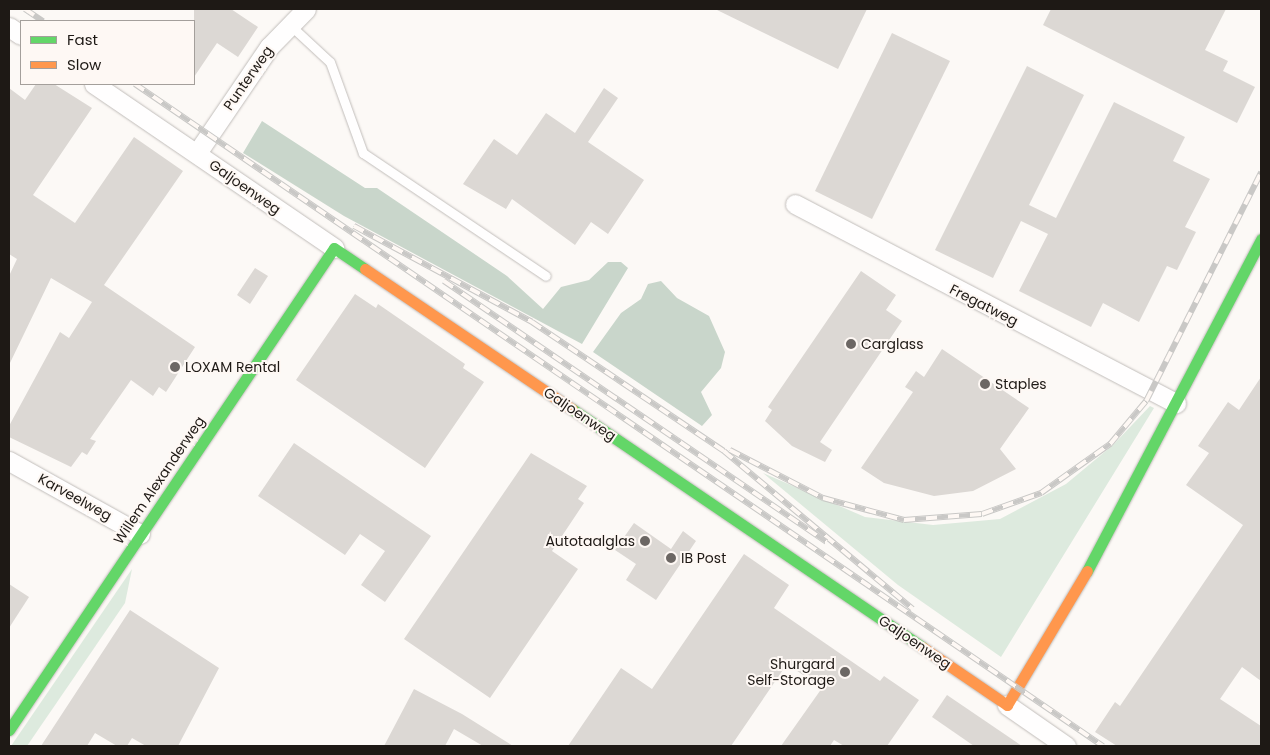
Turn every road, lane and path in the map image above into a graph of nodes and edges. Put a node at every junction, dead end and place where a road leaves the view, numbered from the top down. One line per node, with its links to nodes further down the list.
1 (306, 9): 2 (street, Punterweg)
2 (290, 25): 6 (street, Punterweg); 10 (lane)
3 (9, 27): 4 (street)
4 (20, 34)
5 (95, 85): 6 (street, Galjoenweg)
6 (197, 153): 9 (street, Galjoenweg)
7 (795, 204): 11 (street, Fregatweg)
8 (1261, 239): 11 (street)
9 (334, 248): 13 (street, Willem Alexanderweg); 14 (street, Galjoenweg)
10 (546, 276)
11 (1176, 402): 14 (street)
12 (9, 460): 13 (street, Karveelweg)
13 (140, 534): 15 (street, Willem Alexanderweg)
14 (1007, 705): 16 (street, Galjoenweg)
15 (9, 730)
16 (1066, 746)

